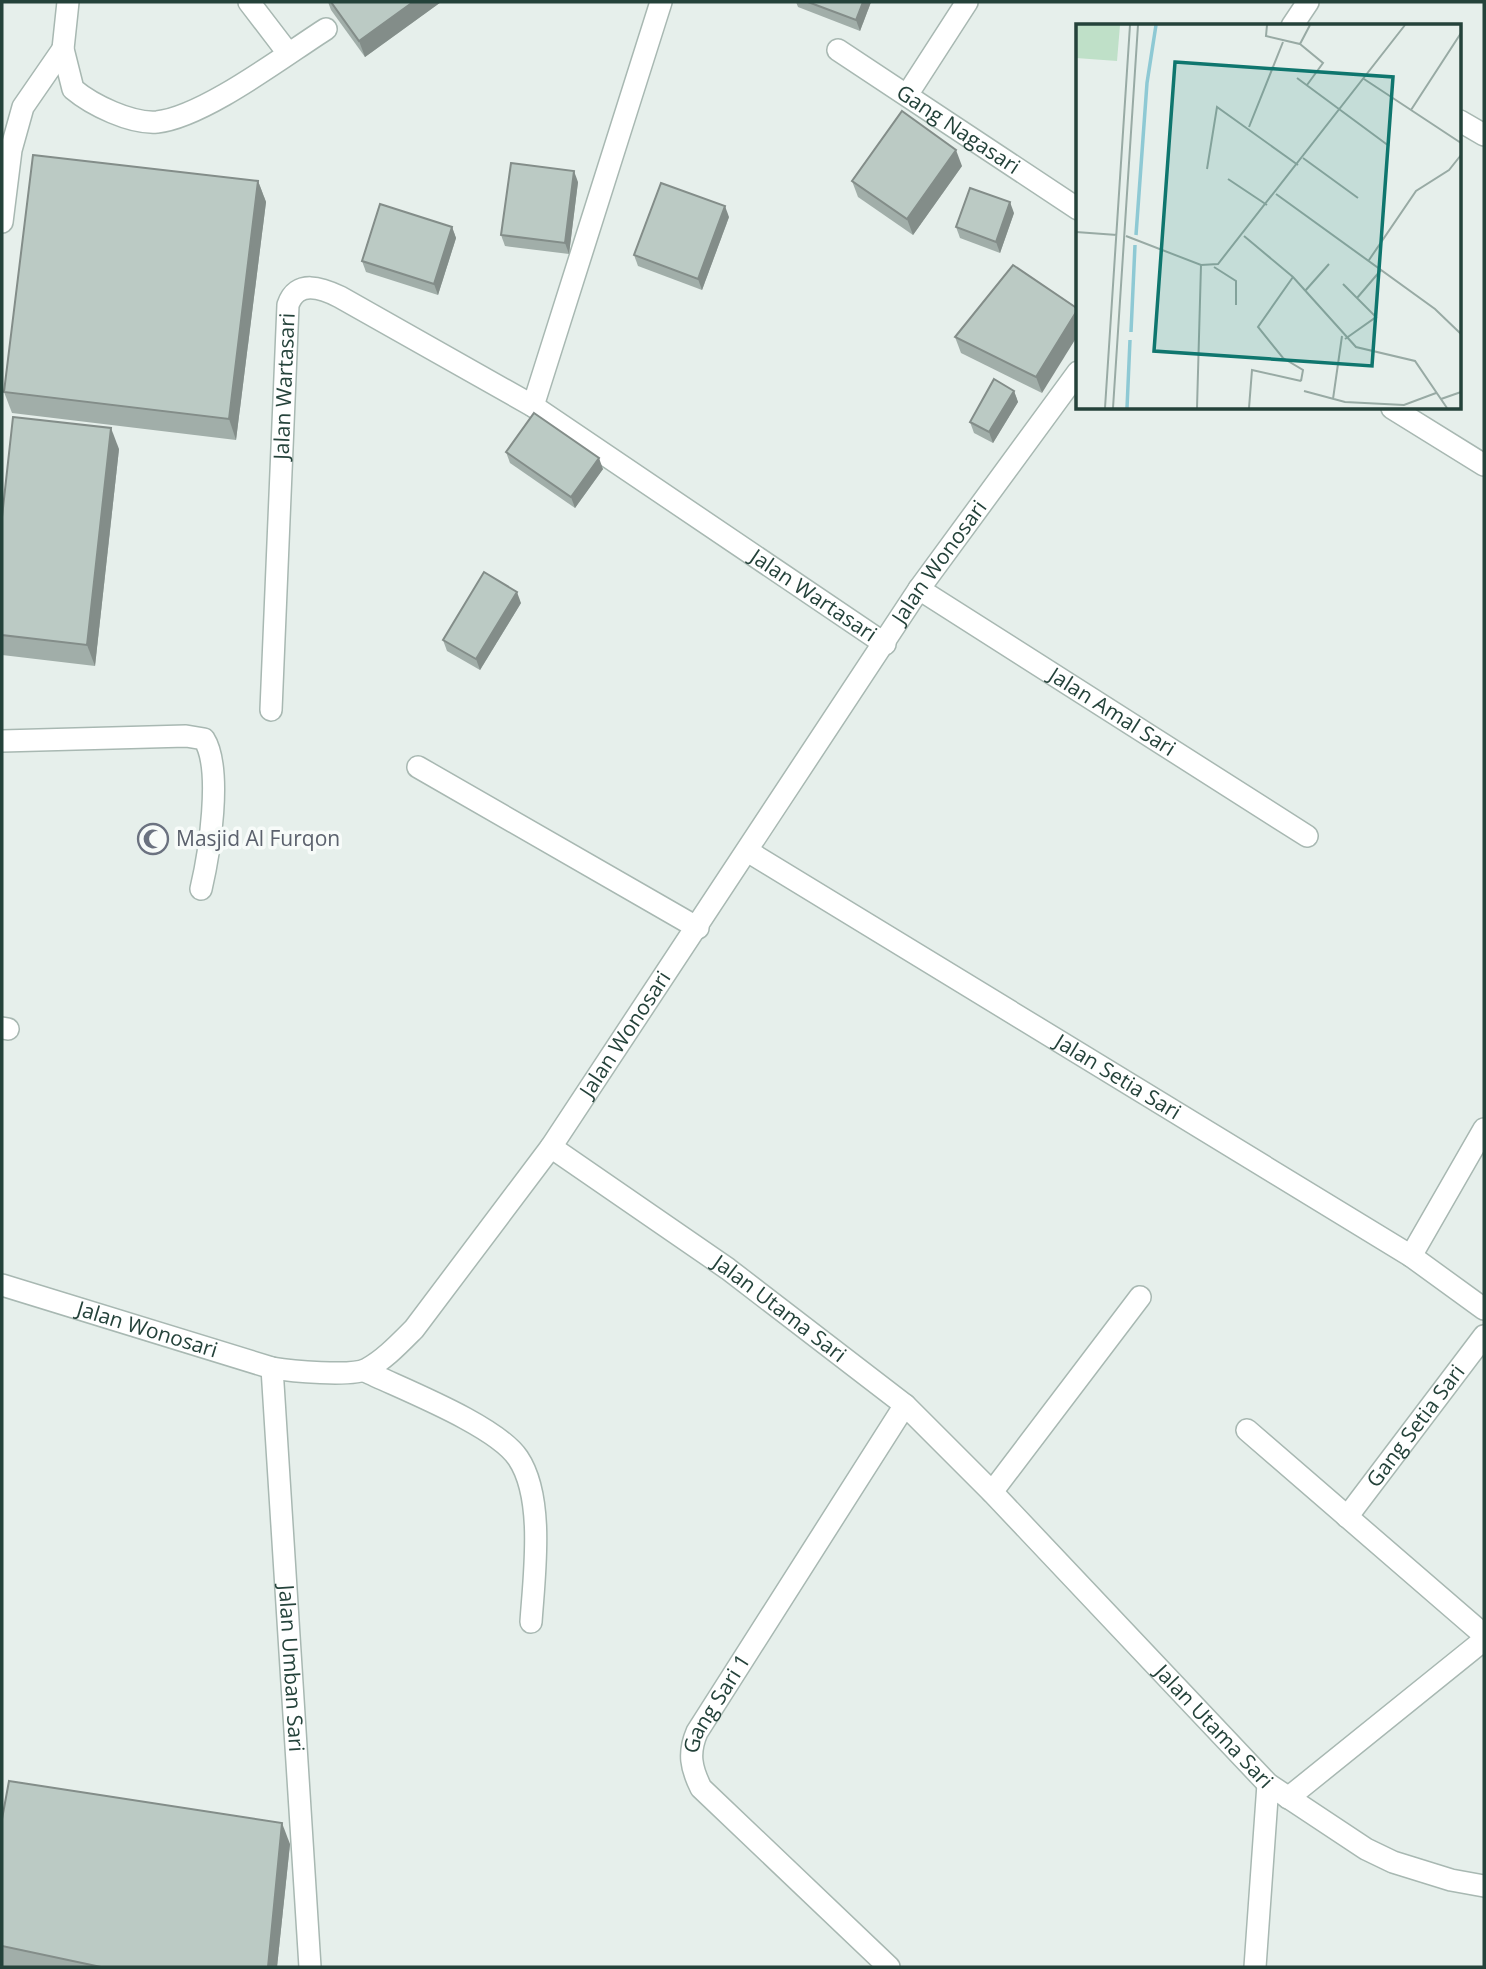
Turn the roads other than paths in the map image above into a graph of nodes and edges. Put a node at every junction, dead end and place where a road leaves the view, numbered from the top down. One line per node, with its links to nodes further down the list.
1 (68, 2): 8 (street)
2 (249, 2): 10 (street)
3 (661, 2): 17 (street)
4 (967, 2): 11 (street)
5 (1308, 2): 6 (street)
6 (1293, 24)
7 (326, 29): 10 (street)
8 (62, 49): 10 (street); 15 (street)
9 (838, 50): 11 (street, Gang Nagasari)
10 (288, 53)
11 (907, 95): 14 (street, Gang Nagasari)
12 (1462, 122): 13 (street)
13 (1484, 135)
14 (1076, 208)
15 (2, 222)
16 (1076, 375): 20 (street, Jalan Wonosari)
17 (533, 406): 21 (street, Jalan Wartasari); 22 (street, Jalan Wartasari)
18 (1395, 410): 19 (street)
19 (1484, 465)
20 (919, 589): 21 (street, Jalan Wonosari); 25 (street, Jalan Amal Sari)
21 (885, 644): 26 (street, Jalan Wonosari)
22 (271, 710)
23 (2, 741): 27 (street)
24 (418, 767): 28 (street)
25 (1307, 836)
26 (748, 852): 28 (street, Jalan Wonosari); 31 (street, Jalan Setia Sari)
27 (201, 889)
28 (698, 928): 30 (street, Jalan Wonosari)
29 (1484, 1129): 31 (street)
30 (551, 1147): 37 (street, Jalan Wonosari); 38 (street, Jalan Utama Sari)
31 (1411, 1256): 34 (street, Jalan Setia Sari)
32 (2, 1285): 36 (street, Jalan Wonosari)
33 (1140, 1297): 40 (street)
34 (1484, 1309)
35 (1484, 1336): 41 (street, Gang Setia Sari)
36 (272, 1368): 37 (street, Jalan Wonosari); 48 (street, Jalan Umban Sari)
37 (365, 1371): 42 (street)
38 (905, 1405): 40 (street, Jalan Utama Sari); 49 (street, Gang Sari 1)
39 (1247, 1430): 41 (street)
40 (992, 1492): 45 (street, Jalan Utama Sari)
41 (1347, 1517): 43 (street)
42 (531, 1622)
43 (1484, 1634)
44 (1484, 1640): 46 (street)
45 (1268, 1784): 46 (street, Jalan Utama Sari); 50 (street)
46 (1288, 1798): 47 (street, Jalan Utama Sari)
47 (1484, 1886)
48 (310, 1967)
49 (889, 1967)
50 (1255, 1967)

